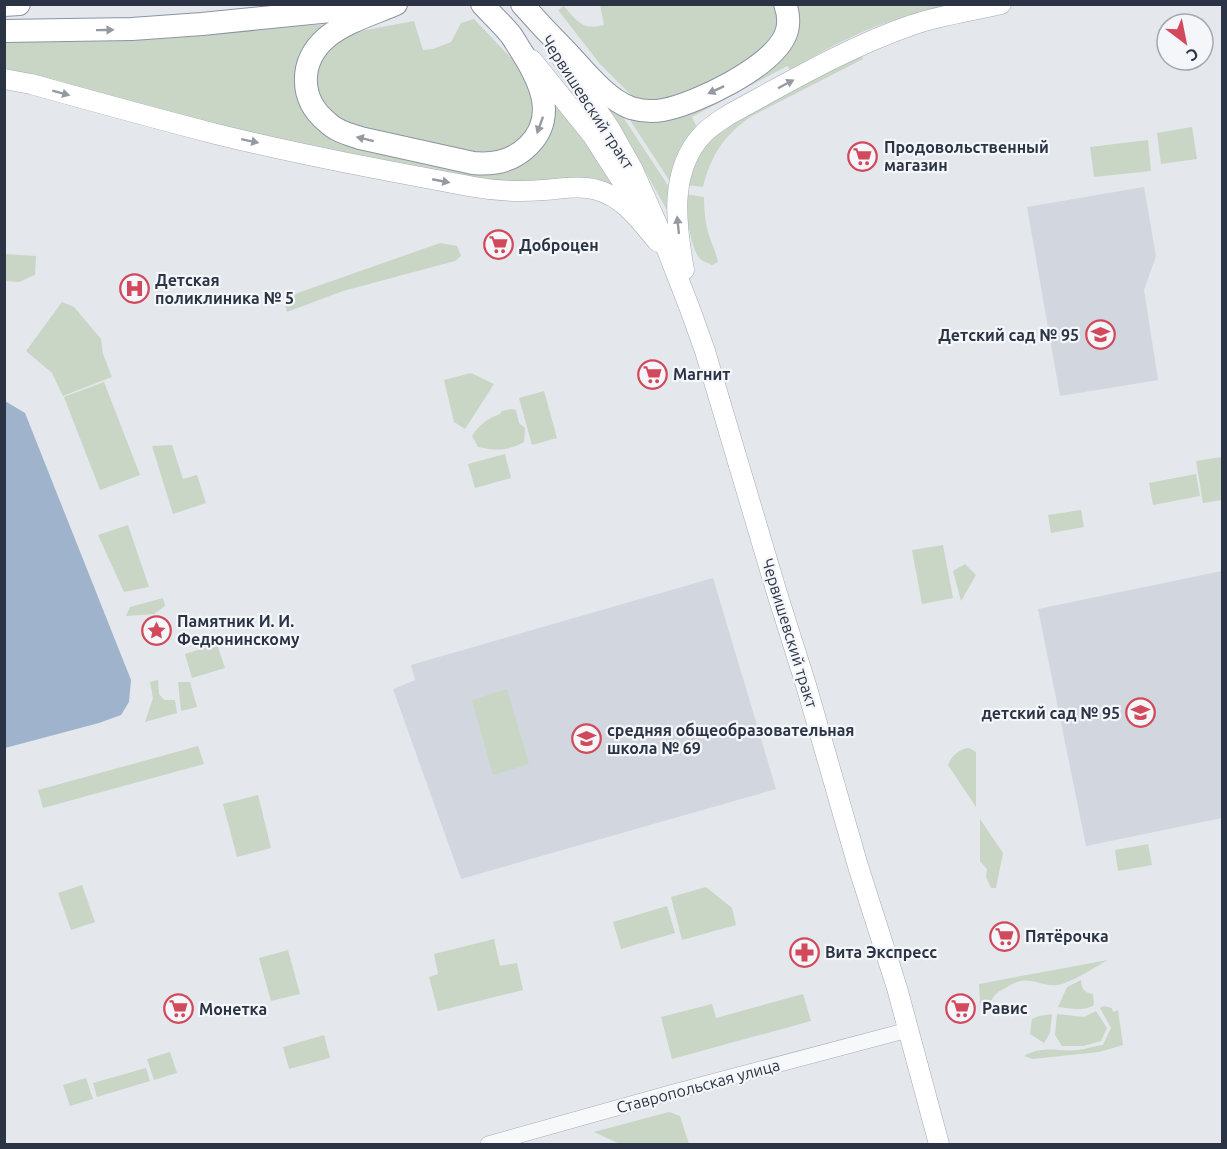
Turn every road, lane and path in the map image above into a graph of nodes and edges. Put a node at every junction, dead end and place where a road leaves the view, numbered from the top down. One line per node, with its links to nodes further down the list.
1 (19, 4): 6 (highway)
2 (395, 4): 8 (highway, one-way to 2); 9 (highway, one-way to 2)
3 (482, 4): 9 (highway)
4 (786, 4): 7 (highway, one-way to 7)
5 (1001, 4): 12 (main road, one-way to 5)
6 (4, 5)
7 (525, 8): 11 (main road, Червишевский тракт)
8 (4, 31)
9 (510, 34): 11 (main road, Червишевский тракт)
10 (4, 79): 11 (main road, one-way to 11)
11 (668, 255): 12 (main road, Червишевский тракт)
12 (690, 309): 13 (main road, Червишевский тракт)
13 (908, 1030): 14 (street, Ставропольская улица); 15 (main road, Червишевский тракт)
14 (488, 1144)
15 (939, 1144)

